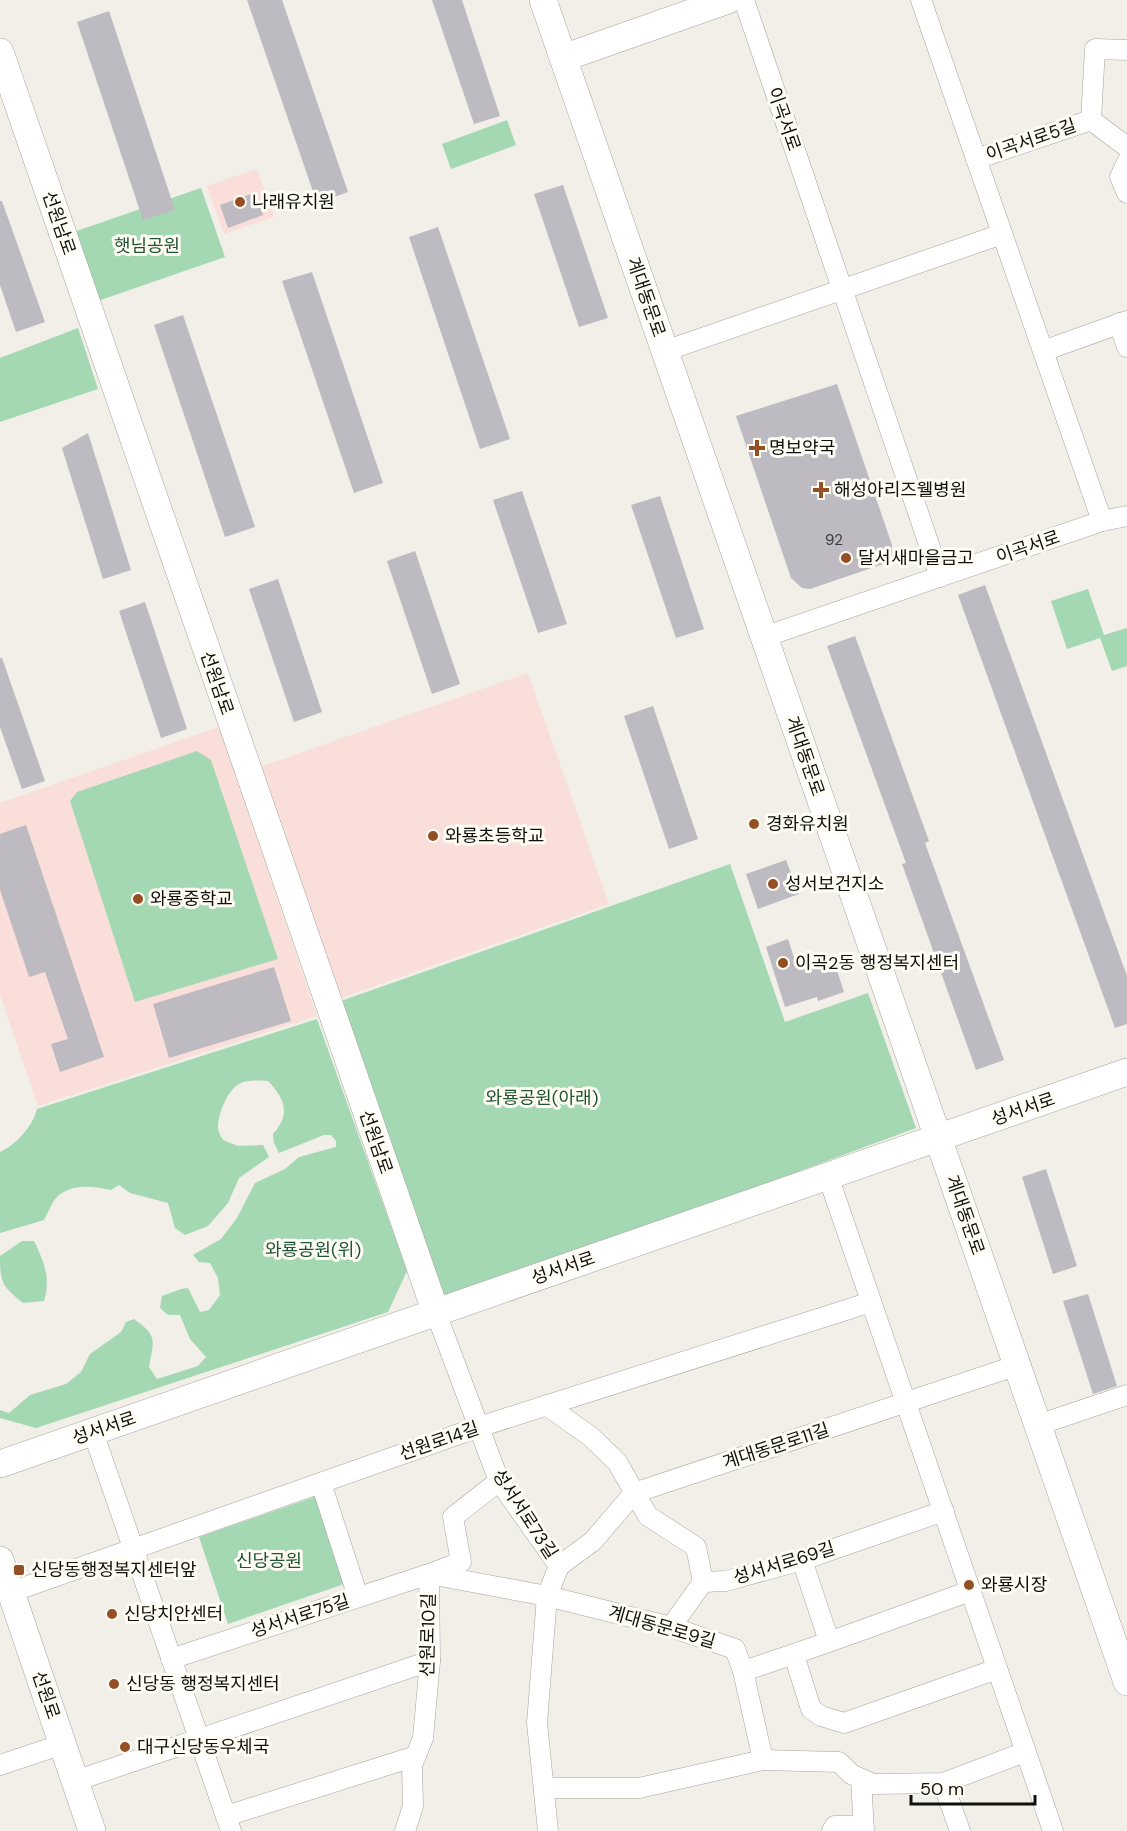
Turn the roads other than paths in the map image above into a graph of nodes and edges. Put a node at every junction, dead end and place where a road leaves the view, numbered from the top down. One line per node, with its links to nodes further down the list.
1 (543, 0): 7 (main road, 계대동문로)
2 (728, 0): 7 (main road)
3 (744, 0): 14 (street, 이곡서로)
4 (921, 0): 10 (street)
5 (1127, 50): 8 (street, 이곡서로5길)
6 (0, 52): 27 (main road, 선원남로)
7 (563, 58): 17 (main road, 계대동문로)
8 (1091, 120): 9 (street); 10 (street, 이곡서로5길)
9 (1127, 147)
10 (976, 159): 13 (street)
11 (1127, 162): 12 (street)
12 (1127, 193)
13 (1002, 234): 14 (street); 18 (street)
14 (842, 290): 17 (street); 21 (street, 이곡서로)
15 (1123, 322): 16 (street); 18 (street)
16 (1127, 347)
17 (665, 351): 22 (main road, 계대동문로)
18 (1043, 351): 20 (street)
19 (1126, 516): 20 (street, 이곡서로)
20 (1102, 521): 21 (street, 이곡서로)
21 (940, 577): 22 (street)
22 (764, 637): 24 (main road, 계대동문로)
23 (1127, 1072): 24 (main road, 성서서로)
24 (938, 1138): 25 (main road, 성서서로); 28 (main road, 계대동문로)
25 (828, 1176): 26 (street); 27 (main road, 성서서로)
26 (872, 1302): 30 (street); 31 (street, 선원로14길)
27 (436, 1313): 33 (street, 성서서로73길); 34 (main road, 성서서로)
28 (1018, 1365): 30 (street, 계대동문로11길); 32 (main road, 계대동문로)
29 (1127, 1395): 32 (street)
30 (906, 1402): 38 (street, 계대동문로11길); 39 (street)
31 (546, 1406): 33 (street, 선원로14길); 38 (street)
32 (1038, 1425): 57 (main road, 계대동문로)
33 (479, 1427): 36 (street, 성서서로73길); 37 (street, 선원로14길)
34 (93, 1432): 35 (main road, 성서서로); 40 (street)
35 (0, 1464)
36 (499, 1481): 43 (street, 성서서로73길); 44 (street, 선원로10길)
37 (321, 1483): 40 (street, 선원로14길); 49 (street)
38 (634, 1493): 43 (street); 45 (street)
39 (944, 1512): 42 (street, 성서서로69길); 46 (street)
40 (133, 1549): 47 (street, 선원로14길); 53 (street)
41 (0, 1560): 47 (main road, 선원로)
42 (802, 1560): 45 (street, 성서서로69길); 51 (street)
43 (559, 1566): 48 (street, 성서서로73길)
44 (429, 1574): 48 (street, 계대동문로9길); 49 (street, 성서서로75길); 54 (street, 선원로10길)
45 (703, 1582): 50 (street)
46 (970, 1591): 51 (street); 55 (street)
47 (11, 1592): 59 (main road, 선원로)
48 (547, 1596): 50 (street, 계대동문로9길); 67 (street, 성서서로73길)
49 (358, 1597): 53 (street, 성서서로75길)
50 (671, 1627): 56 (street, 계대동문로9길)
51 (829, 1641): 52 (street)
52 (794, 1655): 55 (street); 56 (street)
53 (171, 1659): 58 (street)
54 (430, 1661): 58 (street); 61 (street, 선원로10길)
55 (997, 1669): 60 (street)
56 (743, 1671): 62 (street, 계대동문로9길)
57 (1127, 1682)
58 (199, 1739): 65 (street); 68 (street)
59 (63, 1744): 63 (street); 65 (main road, 선원로)
60 (1025, 1752): 66 (street); 75 (street)
61 (416, 1756): 68 (street); 71 (street, 선원로10길)
62 (763, 1760): 64 (street); 67 (street)
63 (0, 1765)
64 (861, 1779): 66 (street); 69 (street)
65 (75, 1780): 70 (main road, 선원로)
66 (943, 1783): 74 (street)
67 (543, 1788): 72 (street, 성서서로73길)
68 (228, 1824)
69 (863, 1829): 73 (street)
70 (92, 1831)
71 (405, 1831)
72 (548, 1831)
73 (832, 1831)
74 (960, 1831)
75 (1053, 1831)

